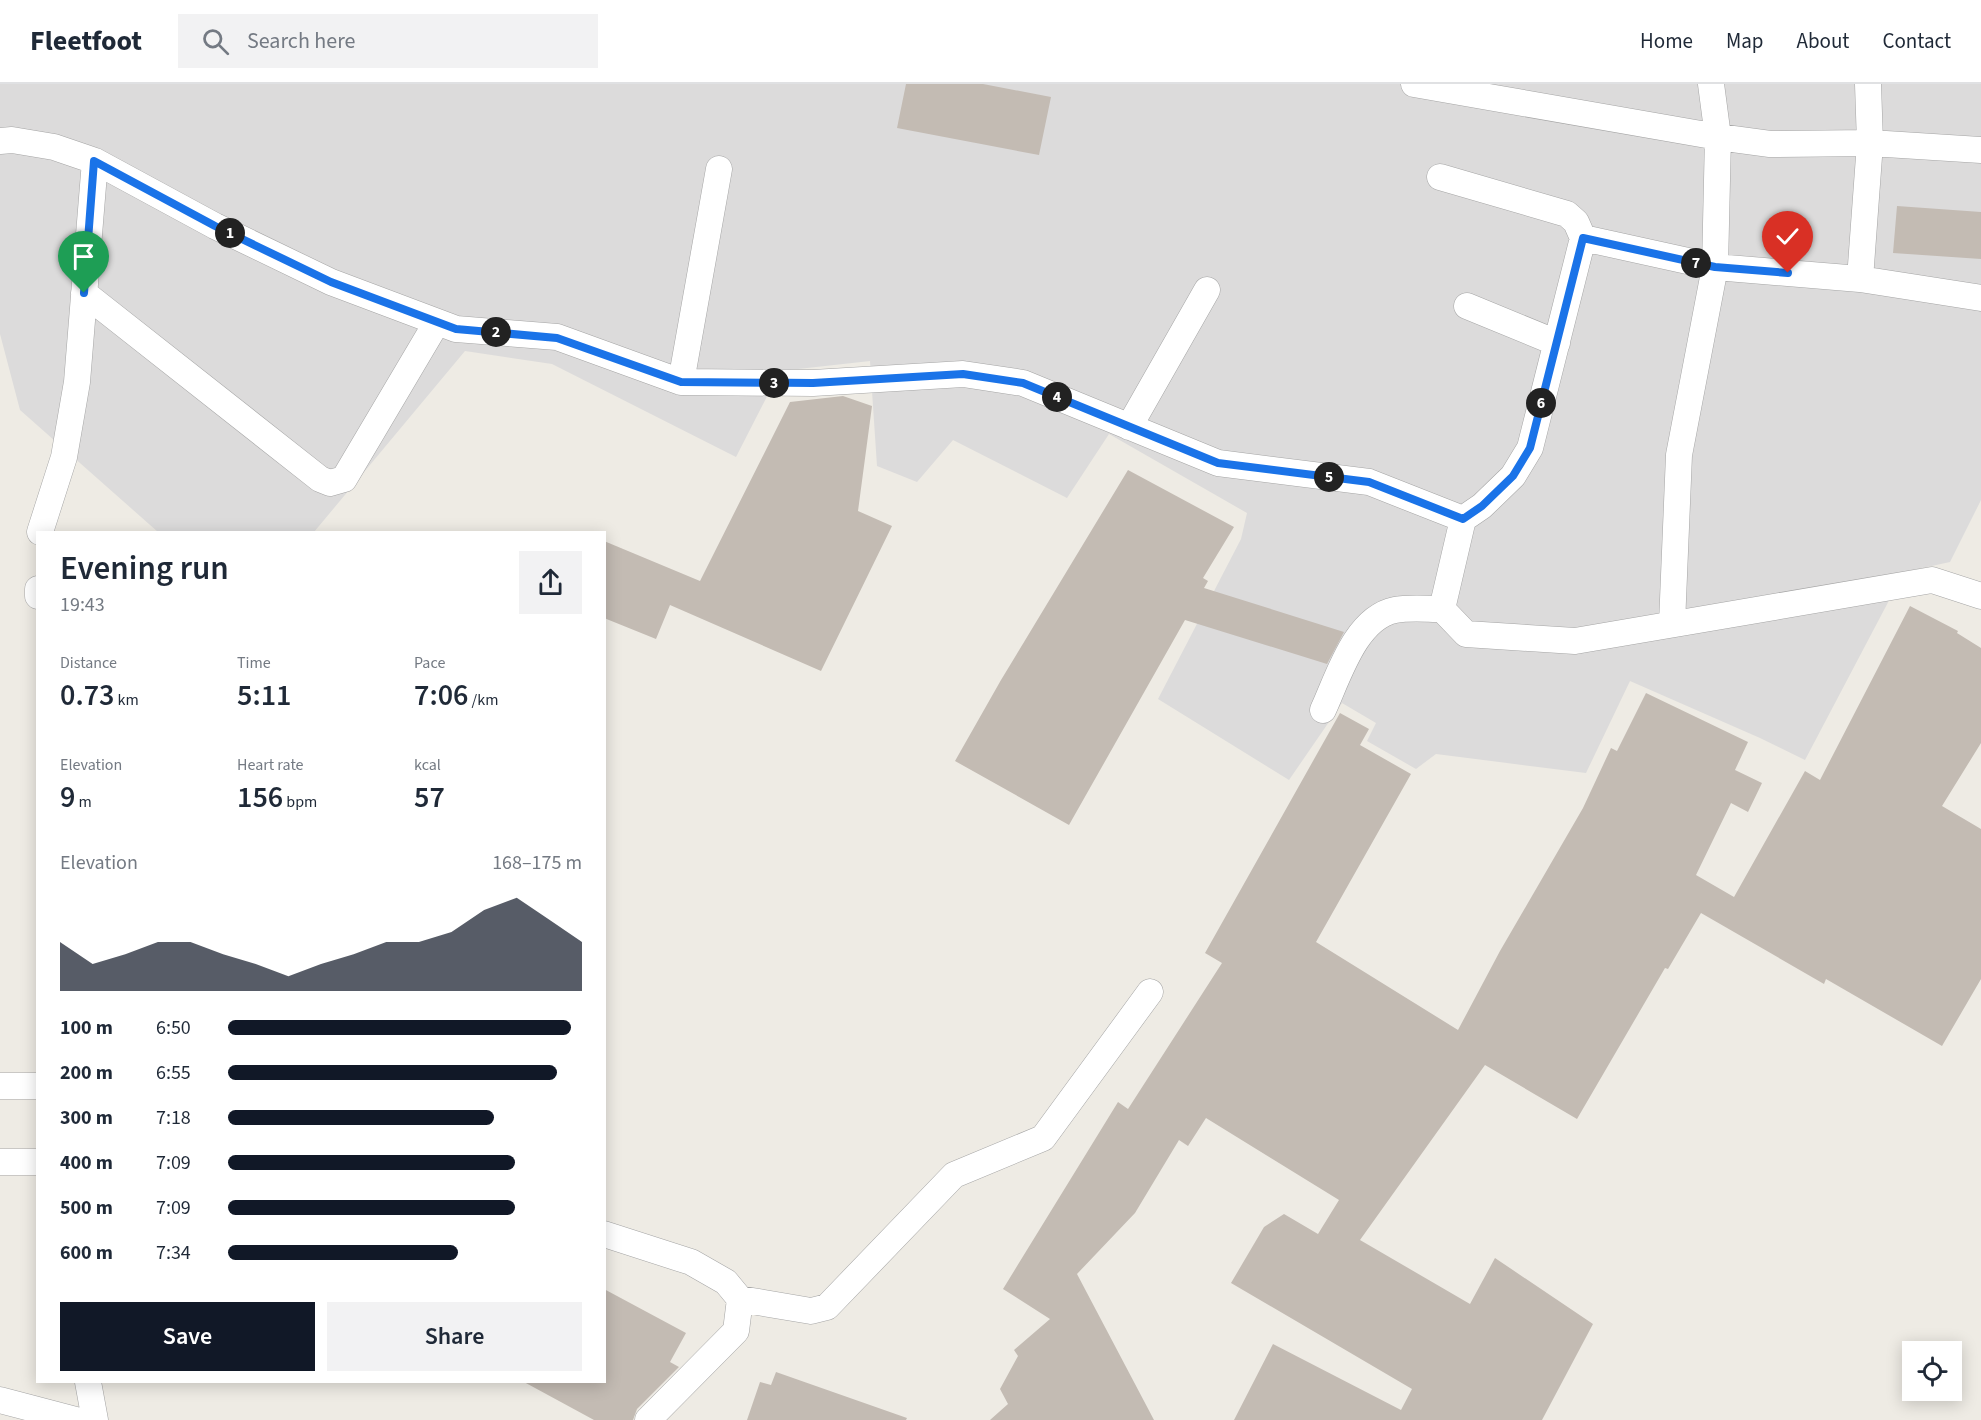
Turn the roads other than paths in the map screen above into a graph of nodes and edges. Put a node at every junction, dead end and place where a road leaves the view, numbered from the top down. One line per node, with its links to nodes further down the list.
1 (1414, 84): 4 (street)
2 (1711, 84): 4 (street)
3 (1868, 84): 6 (street)
4 (1718, 137): 6 (street); 12 (street)
5 (0, 141): 8 (street)
6 (1870, 143): 7 (street); 13 (street)
7 (1981, 150)
8 (94, 161): 15 (street); 18 (street)
9 (719, 169): 20 (street)
10 (1440, 177): 11 (street)
11 (1583, 238): 12 (street); 19 (street)
12 (1715, 267): 13 (street); 26 (street)
13 (1860, 279): 16 (street)
14 (1207, 290): 21 (street)
15 (84, 293): 18 (street); 23 (street)
16 (1981, 298)
17 (1467, 306): 19 (street)
18 (437, 321): 20 (street)
19 (1557, 343): 22 (street)
20 (681, 382): 21 (street)
21 (1130, 427): 22 (street)
22 (1463, 519): 25 (street)
23 (40, 531)
24 (1981, 596): 26 (street)
25 (1442, 609): 26 (street); 27 (street)
26 (1672, 624)
27 (1323, 710)
28 (1150, 992): 34 (street)
29 (0, 1086): 30 (street)
30 (36, 1086)
31 (0, 1162): 32 (street)
32 (36, 1162)
33 (606, 1235): 34 (street)
34 (740, 1299): 39 (street)
35 (88, 1383): 38 (street)
36 (0, 1400): 37 (street)
37 (76, 1420)
38 (95, 1420)
39 (648, 1420)

